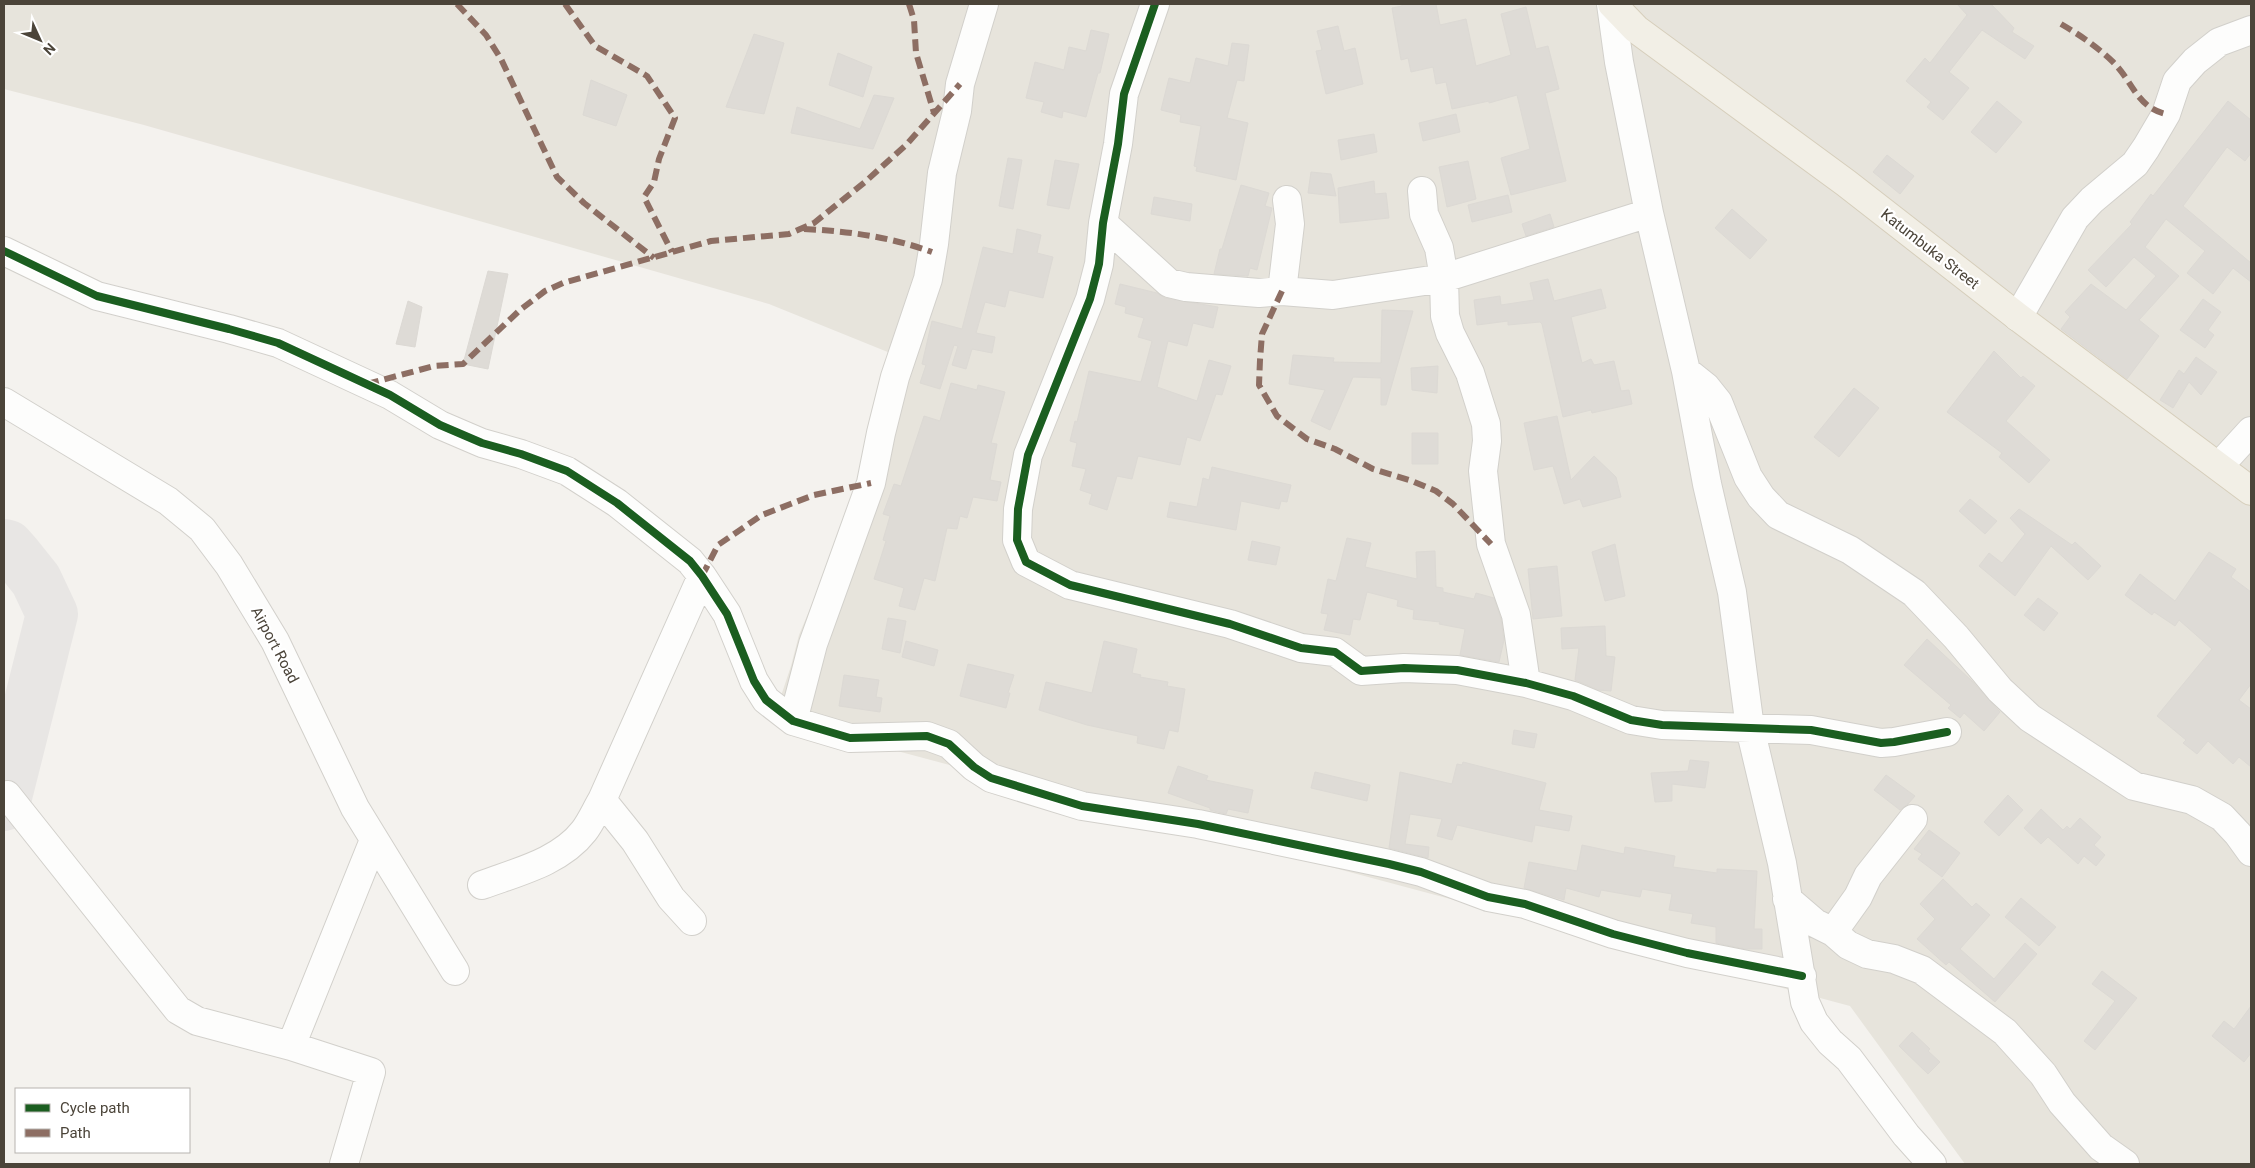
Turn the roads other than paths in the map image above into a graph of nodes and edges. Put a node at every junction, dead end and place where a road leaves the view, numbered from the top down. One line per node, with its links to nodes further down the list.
1 (984, 4): 20 (street)
2 (1155, 4): 8 (street)
3 (1612, 4): 7 (street); 12 (main road, Katumbuka Street)
4 (2251, 30): 12 (street)
5 (1422, 191): 10 (street)
6 (1287, 200): 11 (street)
7 (1648, 213): 10 (street); 13 (street)
8 (1103, 223): 11 (street); 19 (street)
9 (4, 251): 18 (street)
10 (1444, 278): 11 (street); 19 (street)
11 (1282, 292)
12 (2018, 318): 16 (main road, Katumbuka Street)
13 (1686, 371): 21 (street); 27 (street)
14 (4, 402): 26 (street, Airport Road)
15 (2251, 431): 16 (street)
16 (2220, 466): 17 (main road, Katumbuka Street)
17 (2251, 491)
18 (702, 576): 20 (street); 24 (street)
19 (1526, 683): 21 (street)
20 (793, 721): 33 (street)
21 (1750, 728): 22 (street); 29 (street)
22 (1947, 732)
23 (6, 795): 34 (street)
24 (602, 800): 28 (street); 30 (street)
25 (1913, 818): 31 (street)
26 (374, 840): 32 (street, Airport Road); 34 (street)
27 (2251, 852)
28 (482, 885)
29 (1787, 899): 31 (street); 33 (street)
30 (692, 921)
31 (1833, 932): 37 (street)
32 (455, 972)
33 (1802, 976): 36 (street)
34 (291, 1046): 35 (street)
35 (344, 1164)
36 (1932, 1164)
37 (2125, 1164)

